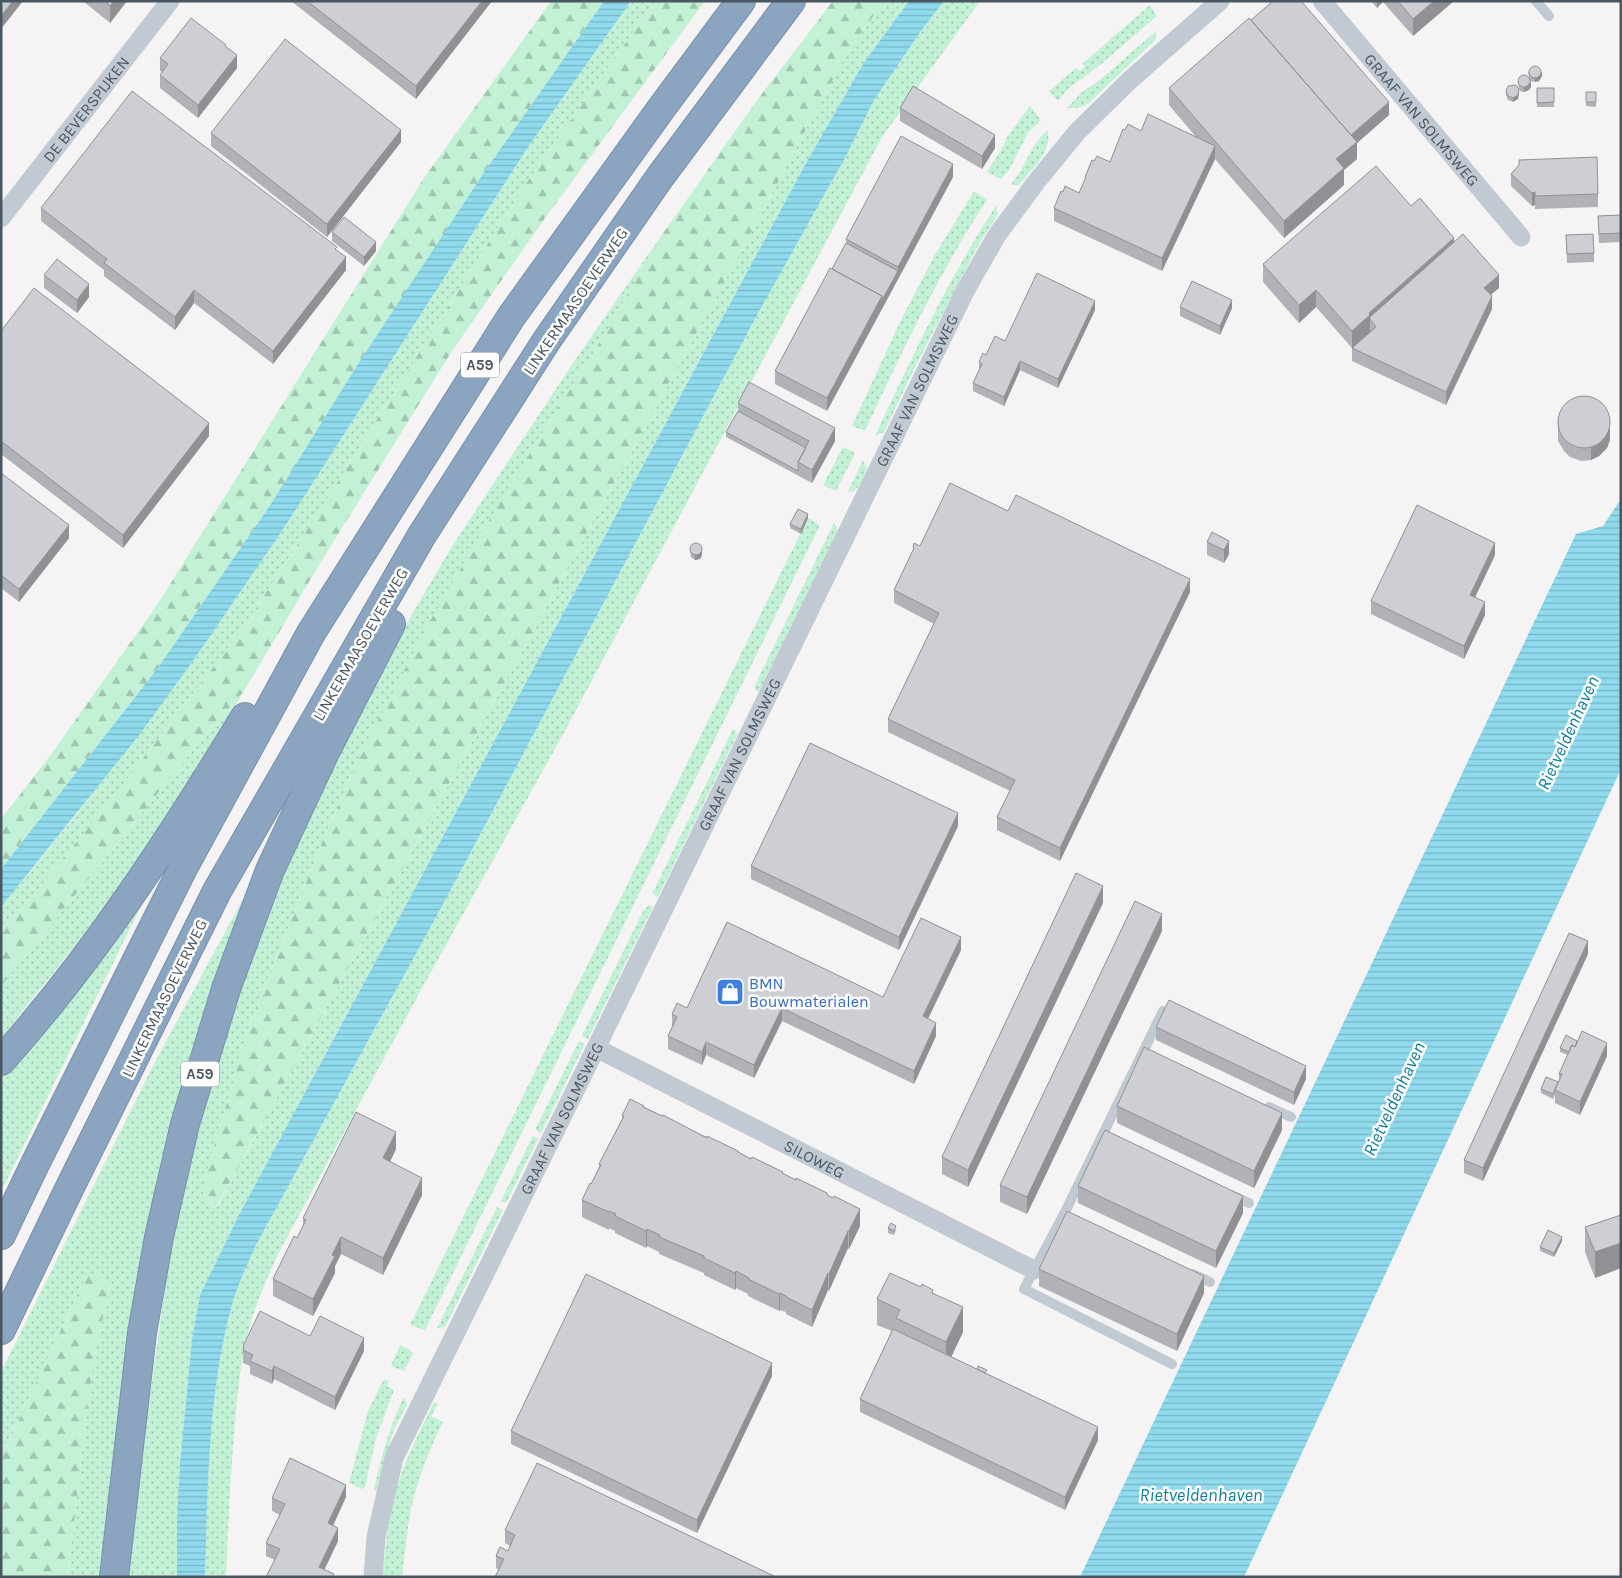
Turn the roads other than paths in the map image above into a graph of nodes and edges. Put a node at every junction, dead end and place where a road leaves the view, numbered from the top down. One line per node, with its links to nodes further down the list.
1 (170, 1): 8 (street, DE BEVERSPIJKEN)
2 (742, 1): 11 (highway, A59)
3 (791, 1): 10 (highway, LINKERMAASOEVERWEG / A59)
4 (1220, 1): 13 (street, GRAAF VAN SOLMSWEG)
5 (1322, 1): 9 (street, GRAAF VAN SOLMSWEG)
6 (1536, 1): 7 (lane)
7 (1549, 16)
8 (1, 218)
9 (1521, 237)
10 (422, 535): 23 (highway, LINKERMAASOEVERWEG / A59); 25 (highway, A59)
11 (311, 634): 14 (highway, A59); 19 (highway, A59)
12 (1163, 1011): 20 (lane)
13 (596, 1048): 20 (street, SILOWEG); 26 (street, GRAAF VAN SOLMSWEG)
14 (1, 1061)
15 (1257, 1101): 16 (lane)
16 (1291, 1117)
17 (1223, 1191): 18 (lane)
18 (1249, 1203)
19 (1, 1235)
20 (1034, 1270): 24 (lane)
21 (1184, 1270): 22 (lane)
22 (1210, 1282)
23 (1, 1330)
24 (1172, 1364)
25 (114, 1577)
26 (373, 1577)

